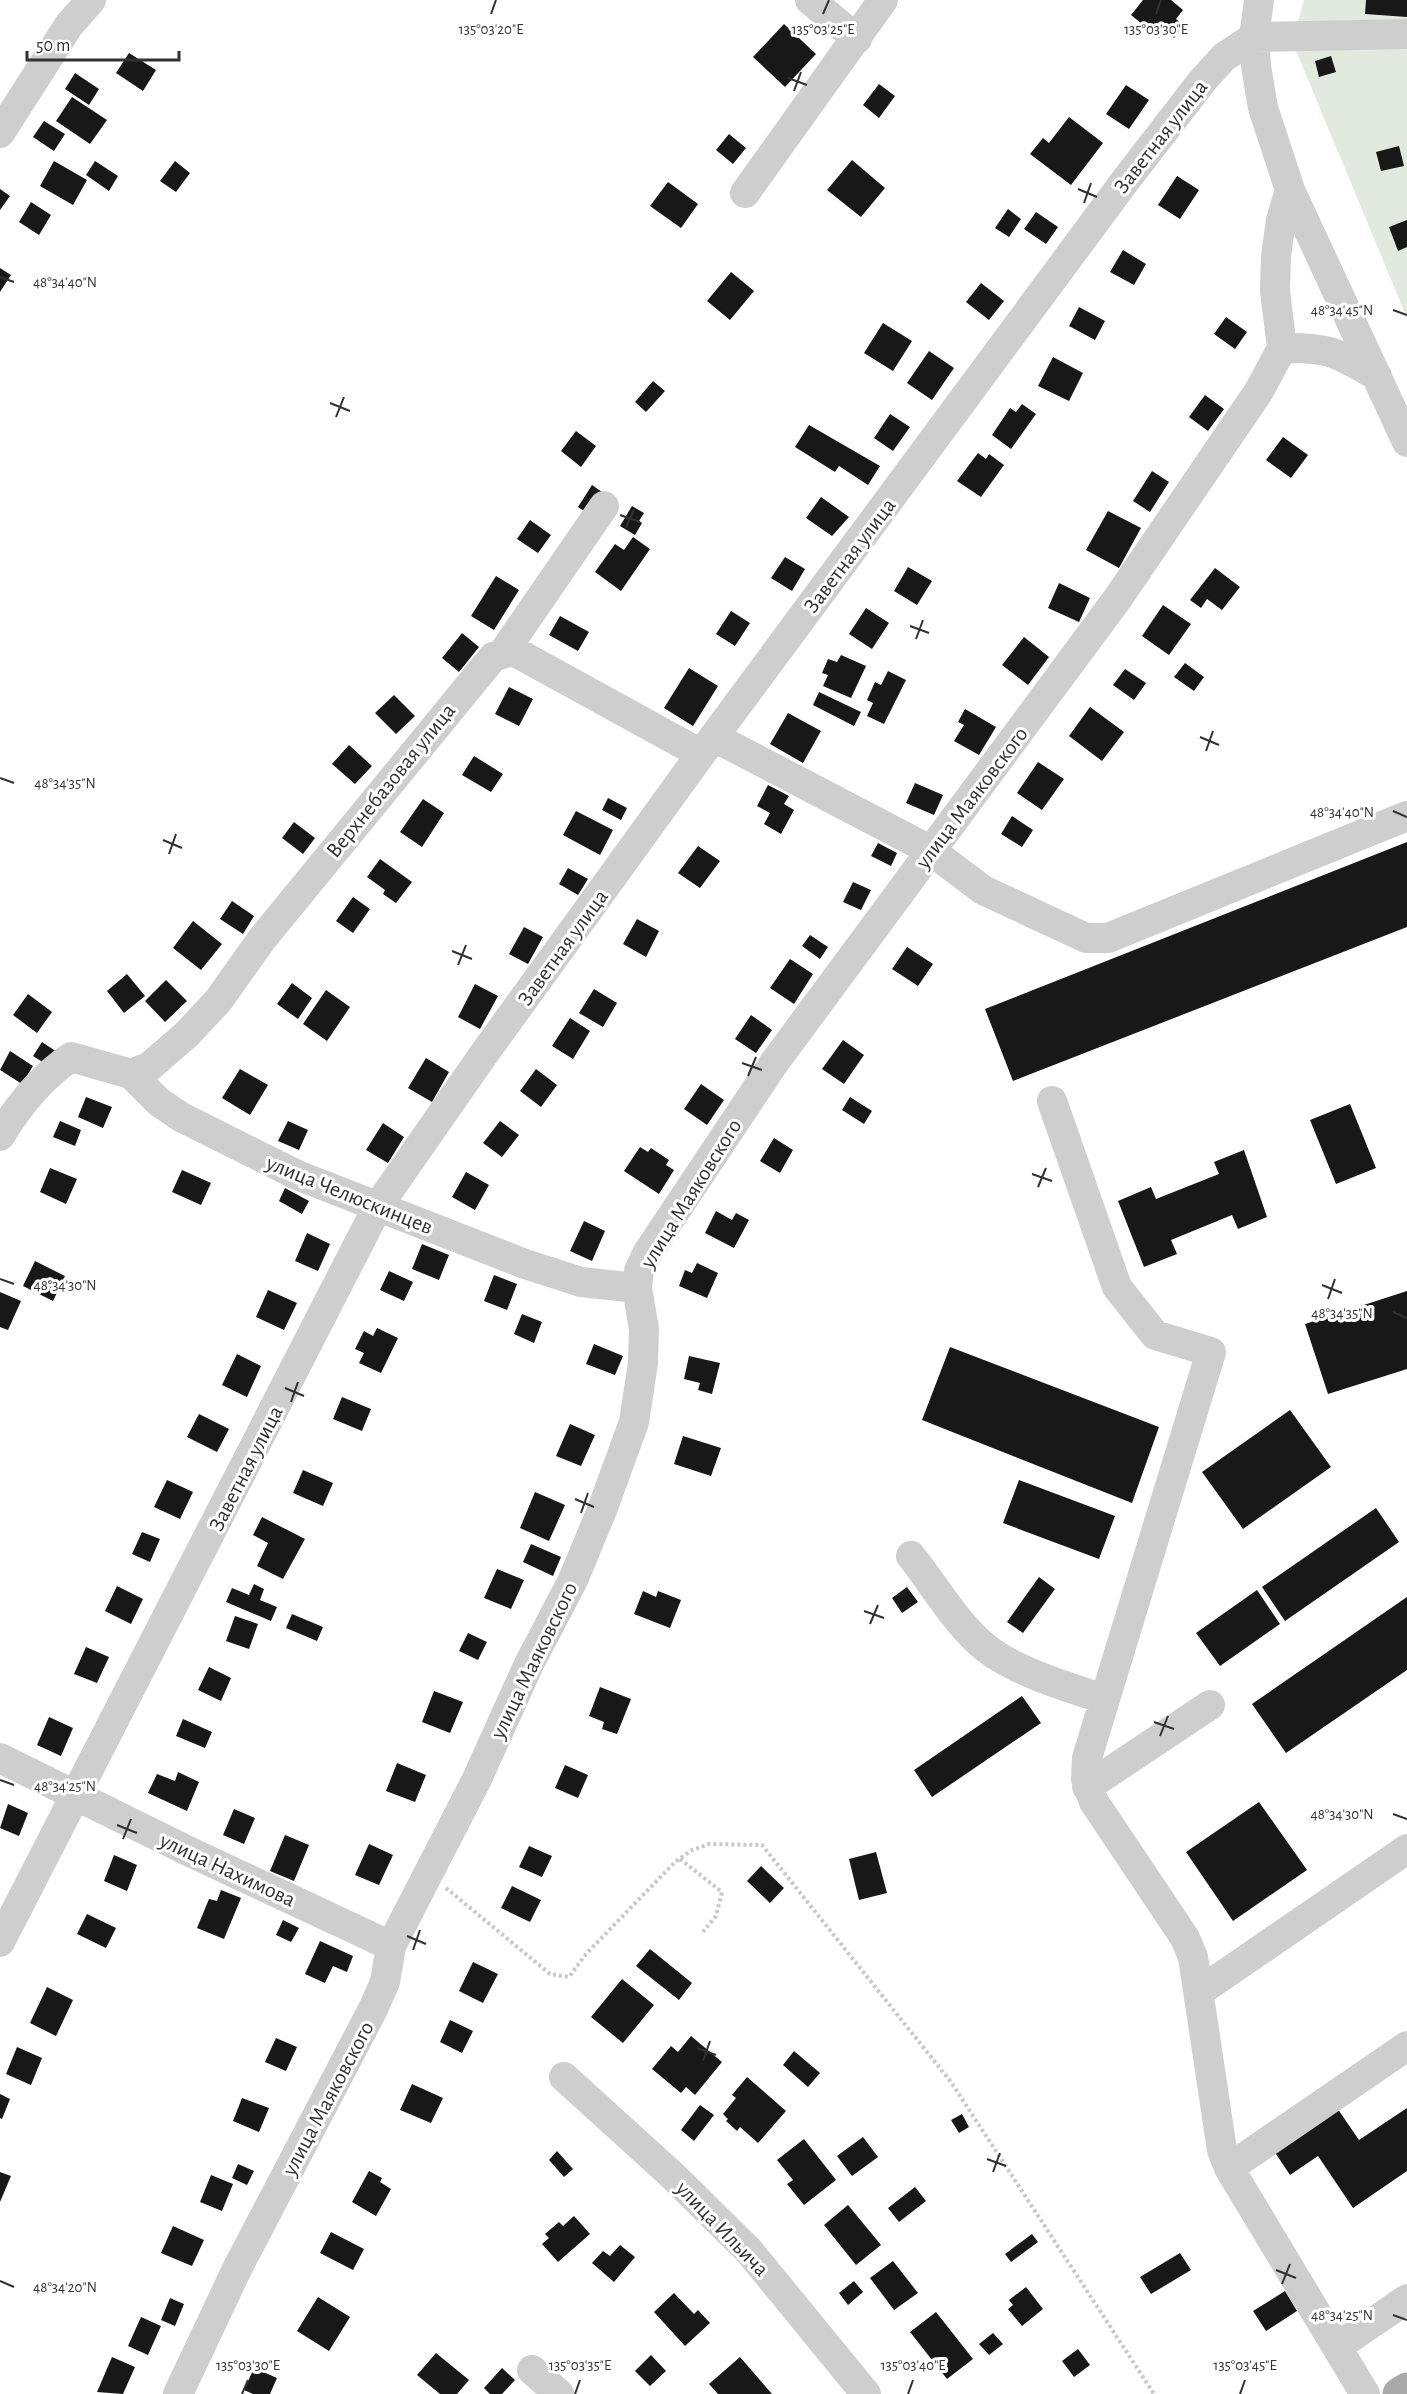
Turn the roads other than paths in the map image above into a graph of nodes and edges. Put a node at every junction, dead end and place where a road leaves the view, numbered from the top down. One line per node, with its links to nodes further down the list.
1 (91, 0): 8 (street)
2 (810, 0): 7 (street)
3 (883, 0): 7 (street)
4 (1259, 0): 6 (street)
5 (1407, 34): 6 (street)
6 (1254, 38): 9 (street); 16 (street, Заветная улица)
7 (856, 39): 10 (street)
8 (0, 133)
9 (1290, 190): 11 (street); 12 (street)
10 (746, 193)
11 (1282, 348): 12 (street); 18 (street, улица Маяковского)
12 (1377, 376): 13 (street)
13 (1407, 442)
14 (604, 506): 15 (street, Верхнебазовая улица)
15 (503, 653): 16 (street); 19 (street, Верхнебазовая улица)
16 (707, 745): 18 (street); 22 (street, Заветная улица)
17 (1407, 816): 18 (street)
18 (930, 850): 23 (street, улица Маяковского)
19 (131, 1074): 21 (street, улица Челюскинцев); 22 (street, улица Челюскинцев)
20 (1053, 1101): 25 (street)
21 (0, 1136)
22 (378, 1206): 23 (street, улица Челюскинцев); 29 (street, Заветная улица)
23 (637, 1288): 32 (street, улица Маяковского)
24 (912, 1556): 25 (street)
25 (1104, 1699): 28 (street)
26 (1210, 1706): 28 (street)
27 (0, 1758): 29 (street, улица Нахимова)
28 (1087, 1787): 33 (street)
29 (76, 1795): 31 (street, Заветная улица); 32 (street, улица Нахимова)
30 (1407, 1849): 33 (street)
31 (0, 1942)
32 (391, 1946): 41 (street, улица Маяковского)
33 (1199, 1992): 36 (street)
34 (1407, 2046): 36 (street)
35 (564, 2077): 43 (street, улица Ильича)
36 (1229, 2168): 38 (street)
37 (1407, 2299): 38 (street)
38 (1337, 2347): 44 (street)
39 (532, 2370): 42 (street)
40 (1407, 2389): 45 (main road)
41 (178, 2394)
42 (560, 2394)
43 (866, 2394)
44 (1365, 2394)
45 (1400, 2394)

